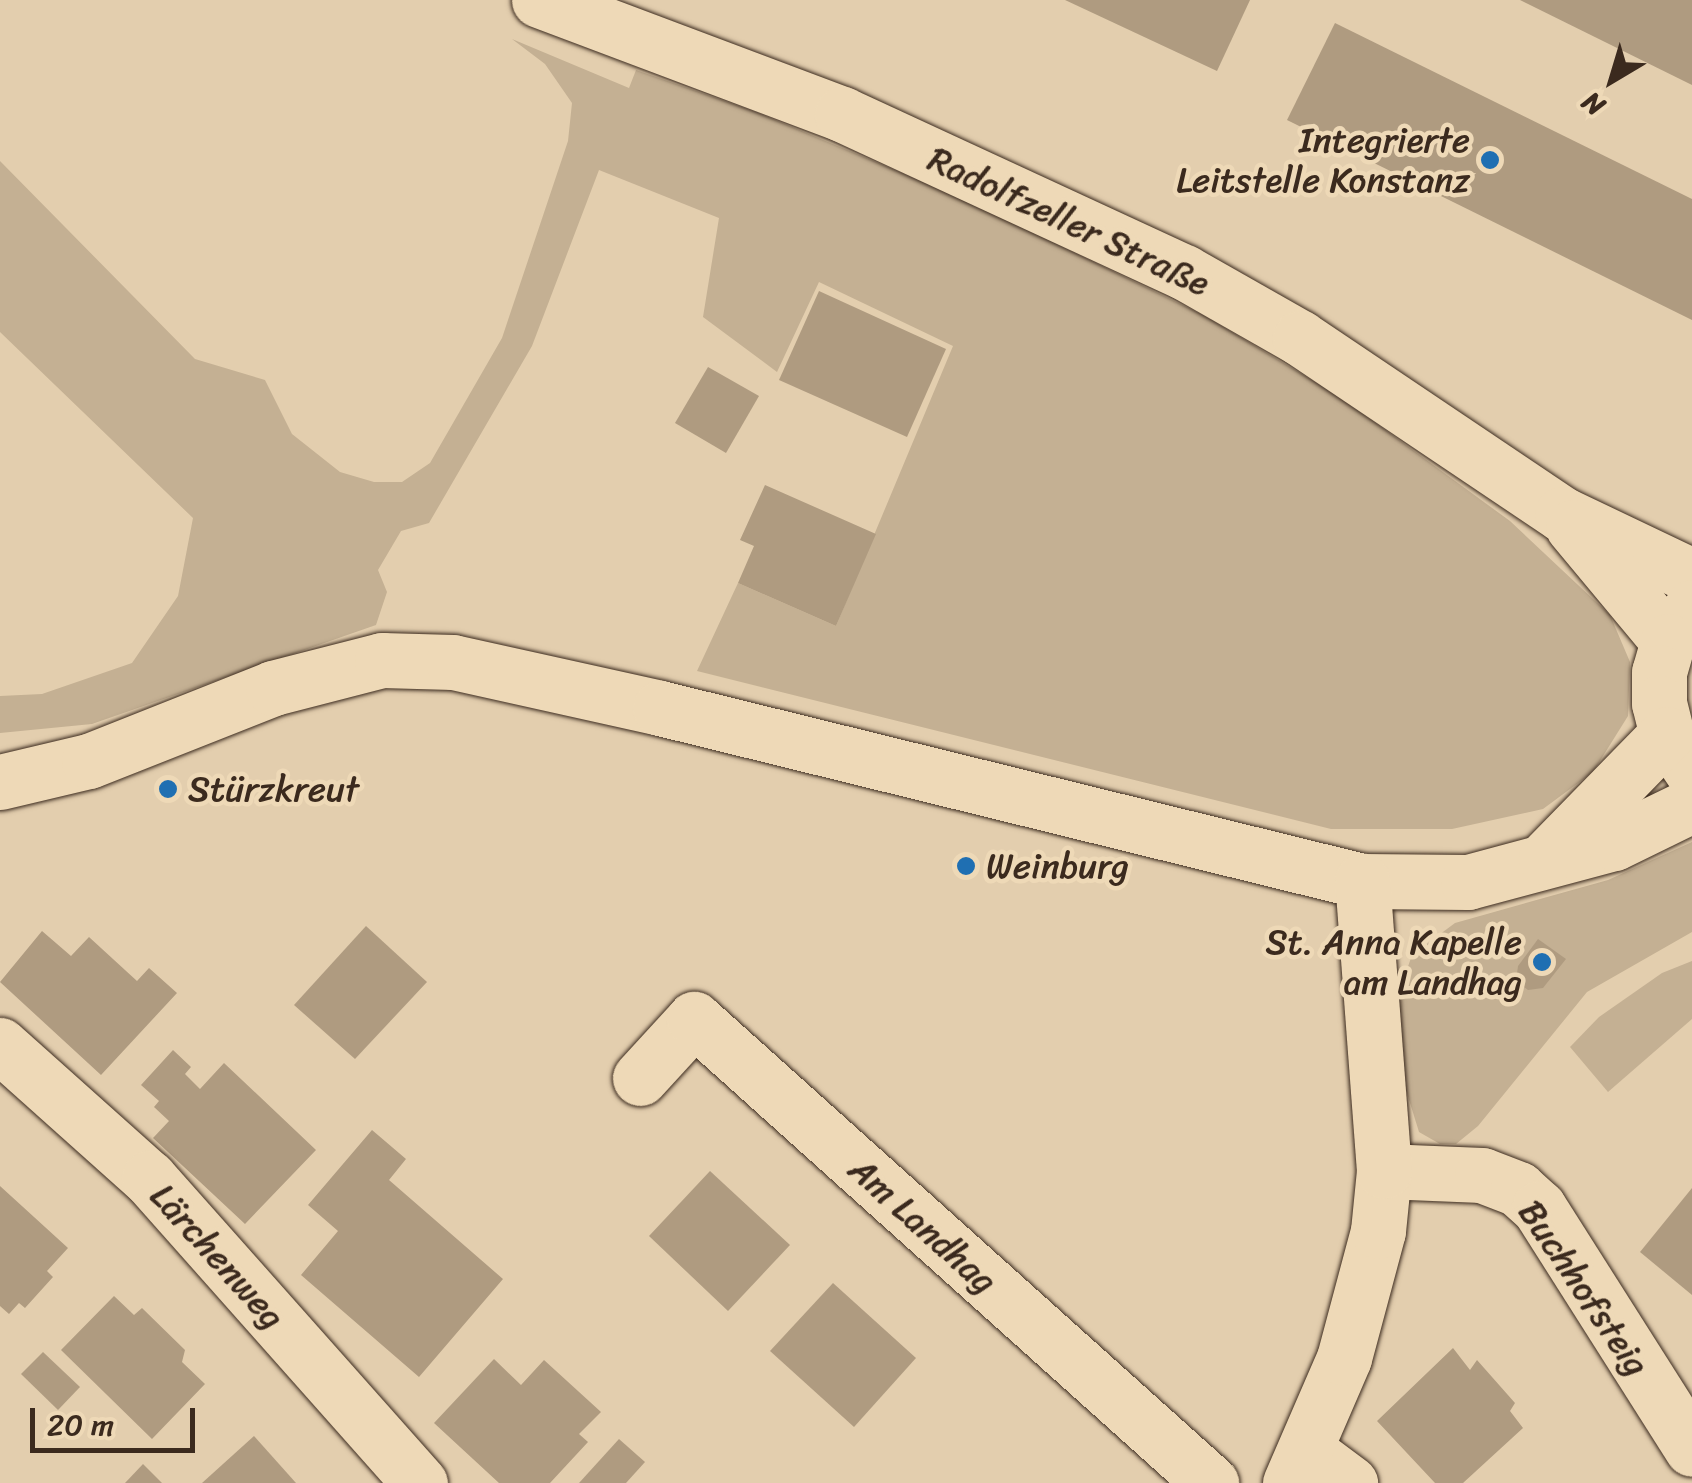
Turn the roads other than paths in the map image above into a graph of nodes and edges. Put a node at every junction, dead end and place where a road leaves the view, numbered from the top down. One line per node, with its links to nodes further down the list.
1 (539, 0): 2 (street, Radolfzeller Straße)
2 (1562, 514): 3 (street); 4 (street)
3 (1692, 576)
4 (1680, 624): 5 (street)
5 (1680, 752): 8 (street)
6 (0, 782): 9 (street)
7 (1692, 806): 8 (street)
8 (1546, 858): 9 (street)
9 (1362, 882): 12 (street)
10 (0, 1045): 15 (street, Lärchenweg)
11 (640, 1078): 16 (street, Am Landhag)
12 (1384, 1170): 13 (street, Buchhofsteig); 14 (street)
13 (1692, 1449)
14 (1298, 1467): 17 (street)
15 (420, 1483)
16 (1211, 1483)
17 (1350, 1483)

